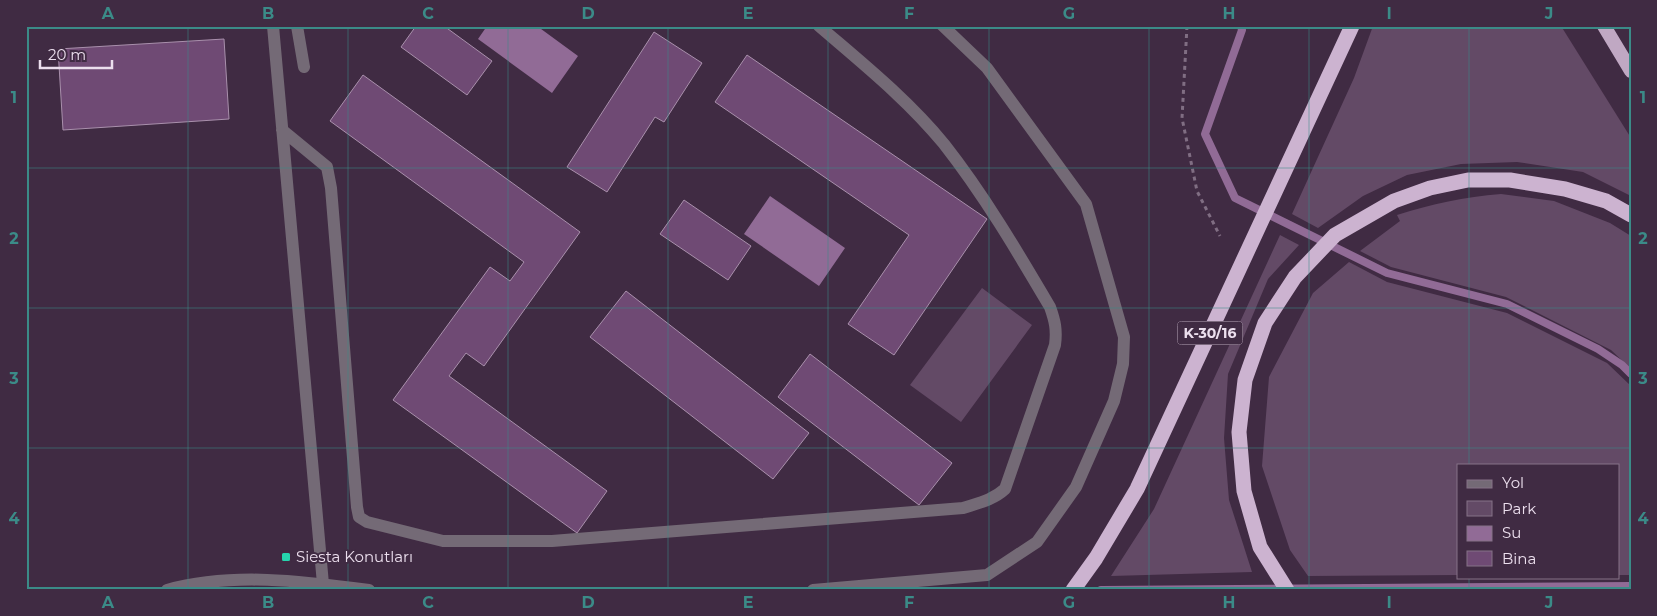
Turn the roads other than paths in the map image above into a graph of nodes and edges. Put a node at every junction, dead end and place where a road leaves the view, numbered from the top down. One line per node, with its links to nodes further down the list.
1 (273, 26): 9 (street)
2 (297, 26): 7 (street)
3 (819, 26): 9 (street)
4 (943, 26): 14 (street)
5 (1352, 26): 15 (highway, K-30/16)
6 (1604, 26): 8 (highway)
7 (304, 67)
8 (1631, 71)
9 (282, 130): 11 (street)
10 (1631, 215): 16 (highway, K-30/16)
11 (322, 584): 12 (street); 13 (street)
12 (166, 590)
13 (369, 590)
14 (813, 590)
15 (1073, 590)
16 (1286, 590)

